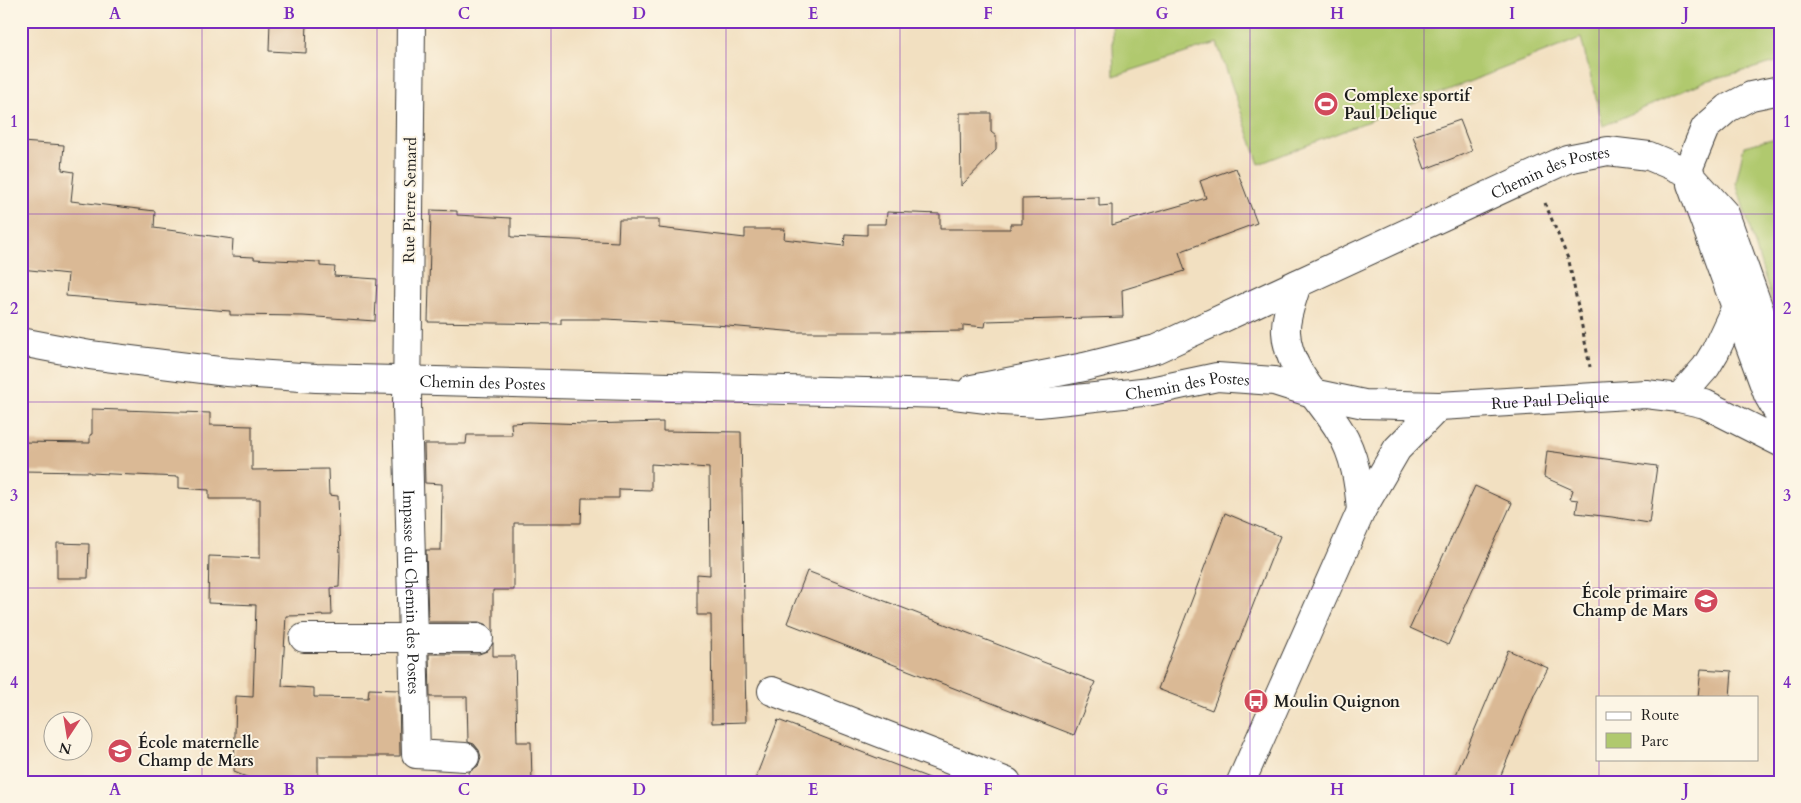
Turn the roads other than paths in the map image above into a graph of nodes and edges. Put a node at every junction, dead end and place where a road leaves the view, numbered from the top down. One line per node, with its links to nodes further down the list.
1 (411, 21): 8 (street, Rue Pierre Semard)
2 (1780, 90): 3 (street)
3 (1687, 172): 4 (street, Chemin des Postes); 5 (street); 7 (street)
4 (1297, 284): 9 (street); 10 (street, Chemin des Postes)
5 (1736, 307): 11 (street); 13 (street)
6 (21, 342): 8 (street, Chemin des Postes)
7 (1780, 368)
8 (407, 380): 10 (street, Chemin des Postes); 16 (street, Impasse du Chemin des Postes)
9 (1312, 393): 10 (street, Chemin des Postes); 12 (street, Rue Paul Delique); 15 (street)
10 (946, 394)
11 (1679, 398): 12 (street, Rue Paul Delique); 14 (street, Rue Paul Delique)
12 (1438, 406): 15 (street)
13 (1780, 416)
14 (1780, 442)
15 (1361, 511): 22 (street)
16 (413, 637): 17 (street); 18 (street); 20 (street, Impasse du Chemin des Postes)
17 (304, 638)
18 (479, 638)
19 (772, 691): 21 (street)
20 (466, 757)
21 (1007, 782)
22 (1241, 782)

